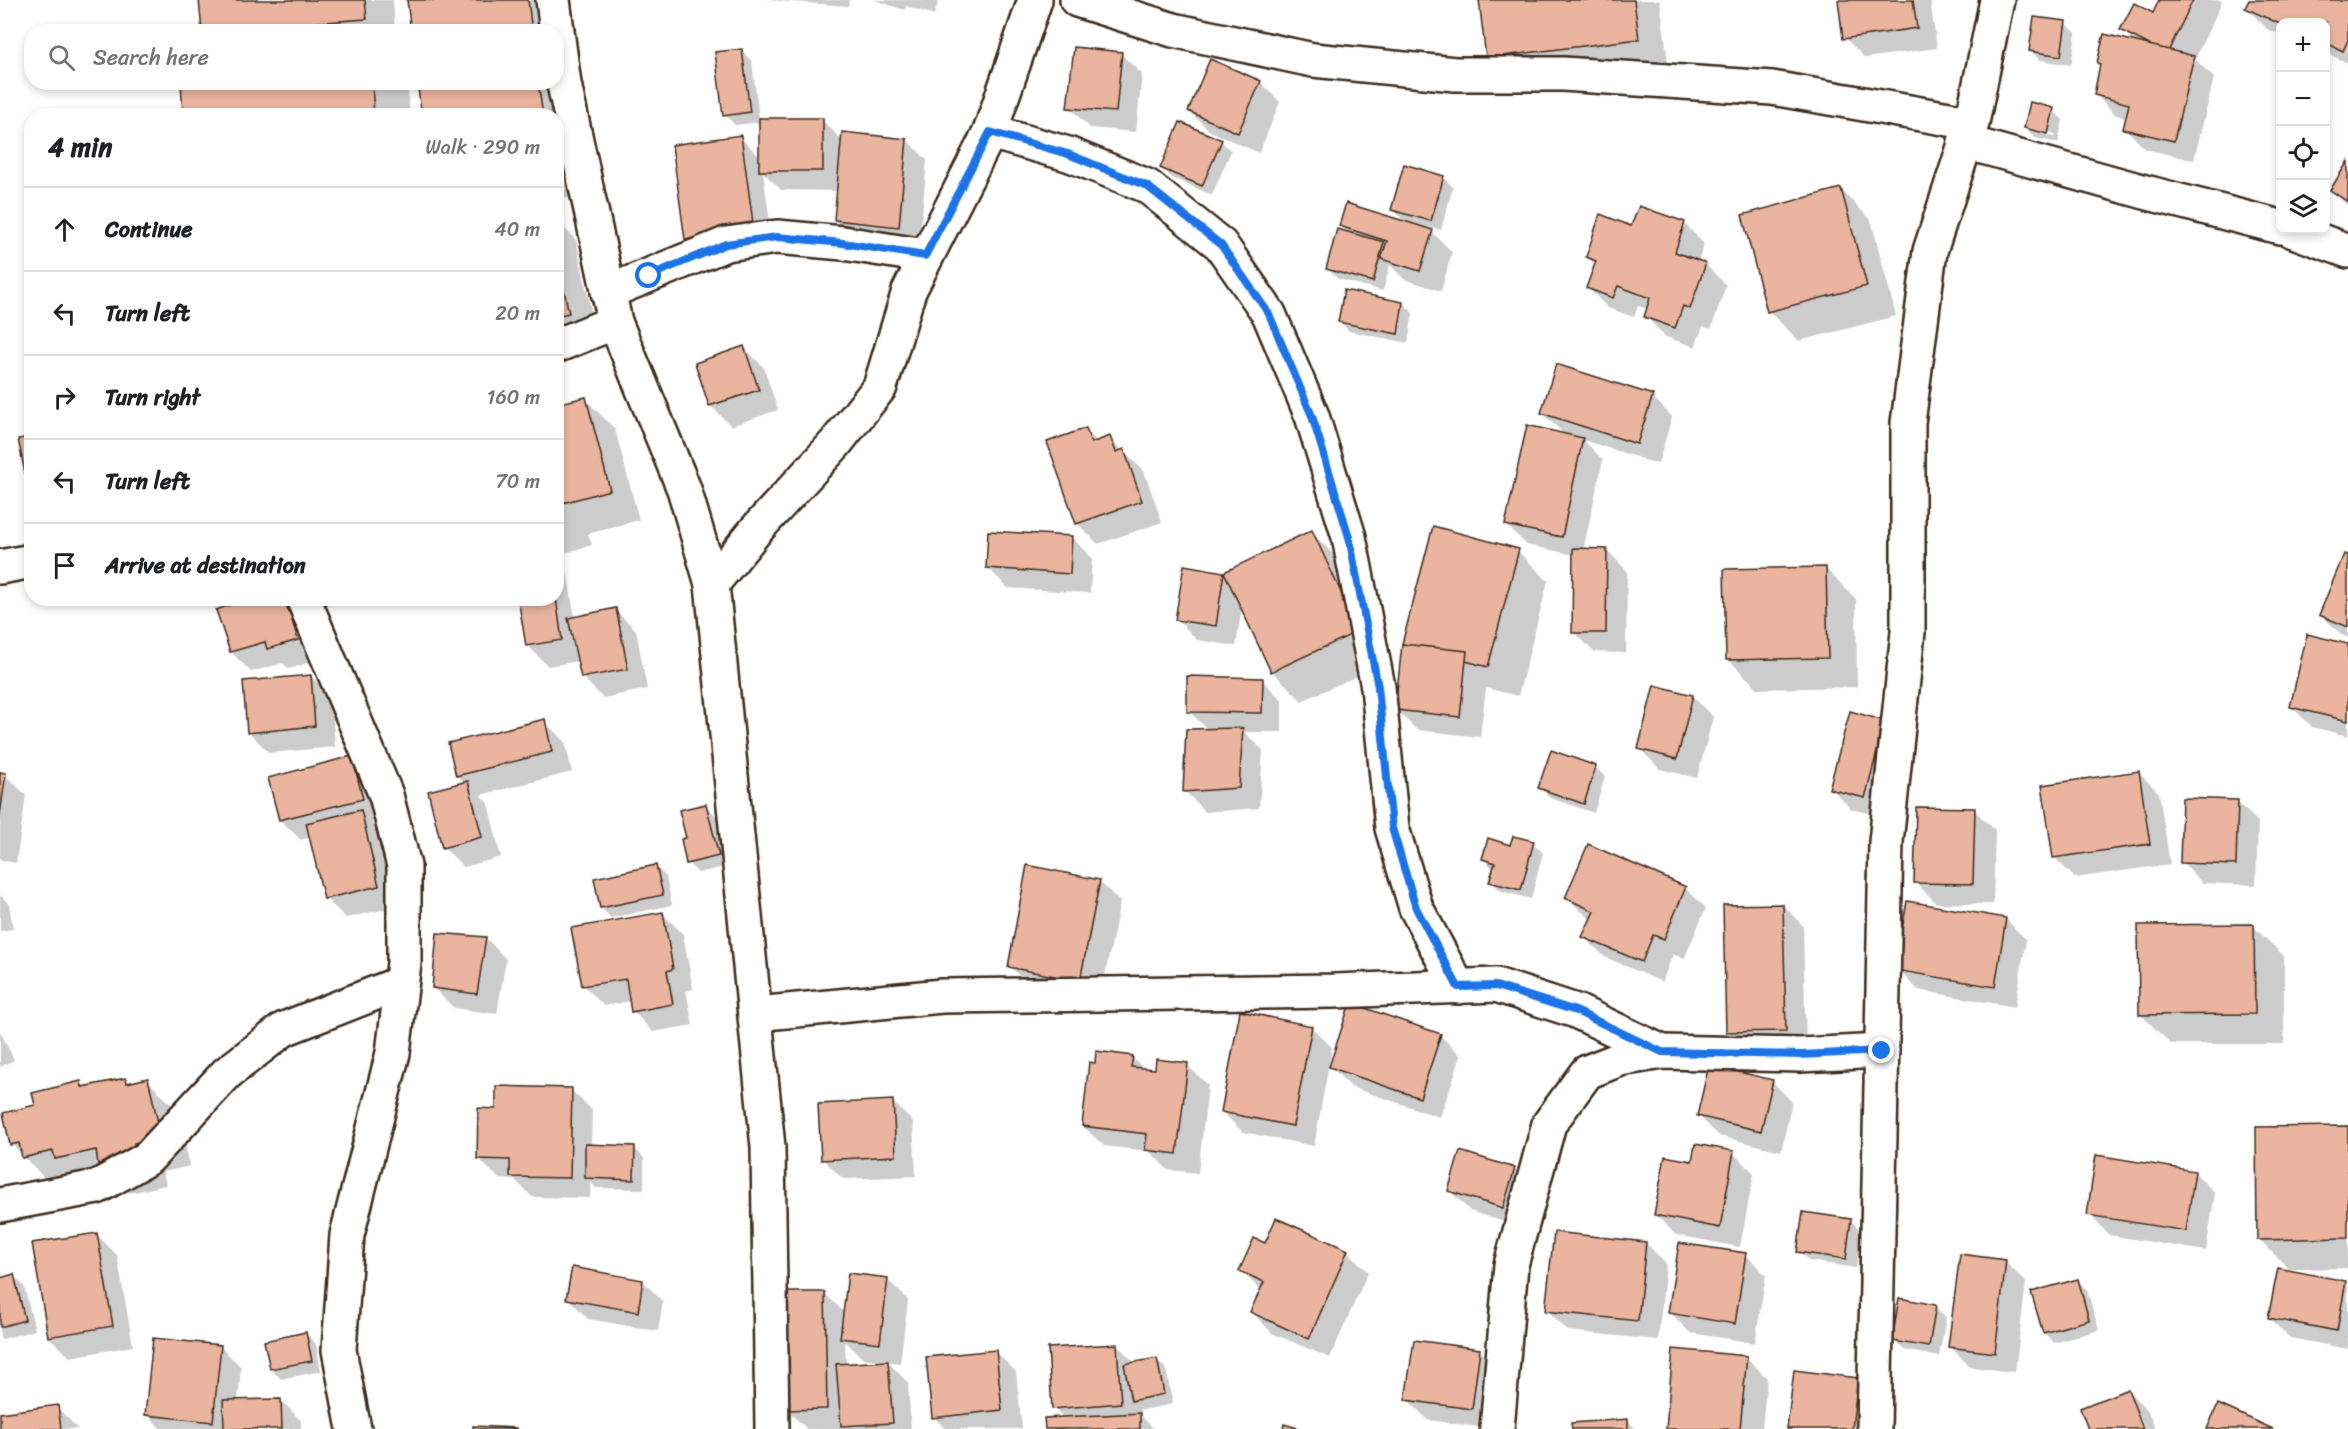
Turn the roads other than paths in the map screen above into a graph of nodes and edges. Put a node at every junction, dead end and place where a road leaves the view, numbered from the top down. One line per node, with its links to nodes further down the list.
1 (553, 0): 5 (street)
2 (1035, 0): 7 (street)
3 (1077, 0): 8 (street)
4 (1997, 0): 8 (street)
5 (556, 24)
6 (564, 84): 13 (street)
7 (990, 132): 12 (street); 20 (street)
8 (1969, 133): 9 (street); 22 (street)
9 (2276, 226)
10 (2302, 234): 11 (street)
11 (2348, 251)
12 (925, 256): 13 (street); 17 (street)
13 (611, 307): 14 (street); 17 (street)
14 (564, 340)
15 (24, 562): 16 (street)
16 (0, 567)
17 (712, 585): 21 (street)
18 (306, 606): 19 (street)
19 (401, 983): 24 (street); 25 (street)
20 (1458, 987): 21 (street); 23 (street)
21 (755, 1014): 26 (street)
22 (1882, 1051): 23 (street); 28 (street)
23 (1662, 1052): 27 (street)
24 (0, 1205)
25 (354, 1429)
26 (772, 1429)
27 (1497, 1429)
28 (1874, 1429)

